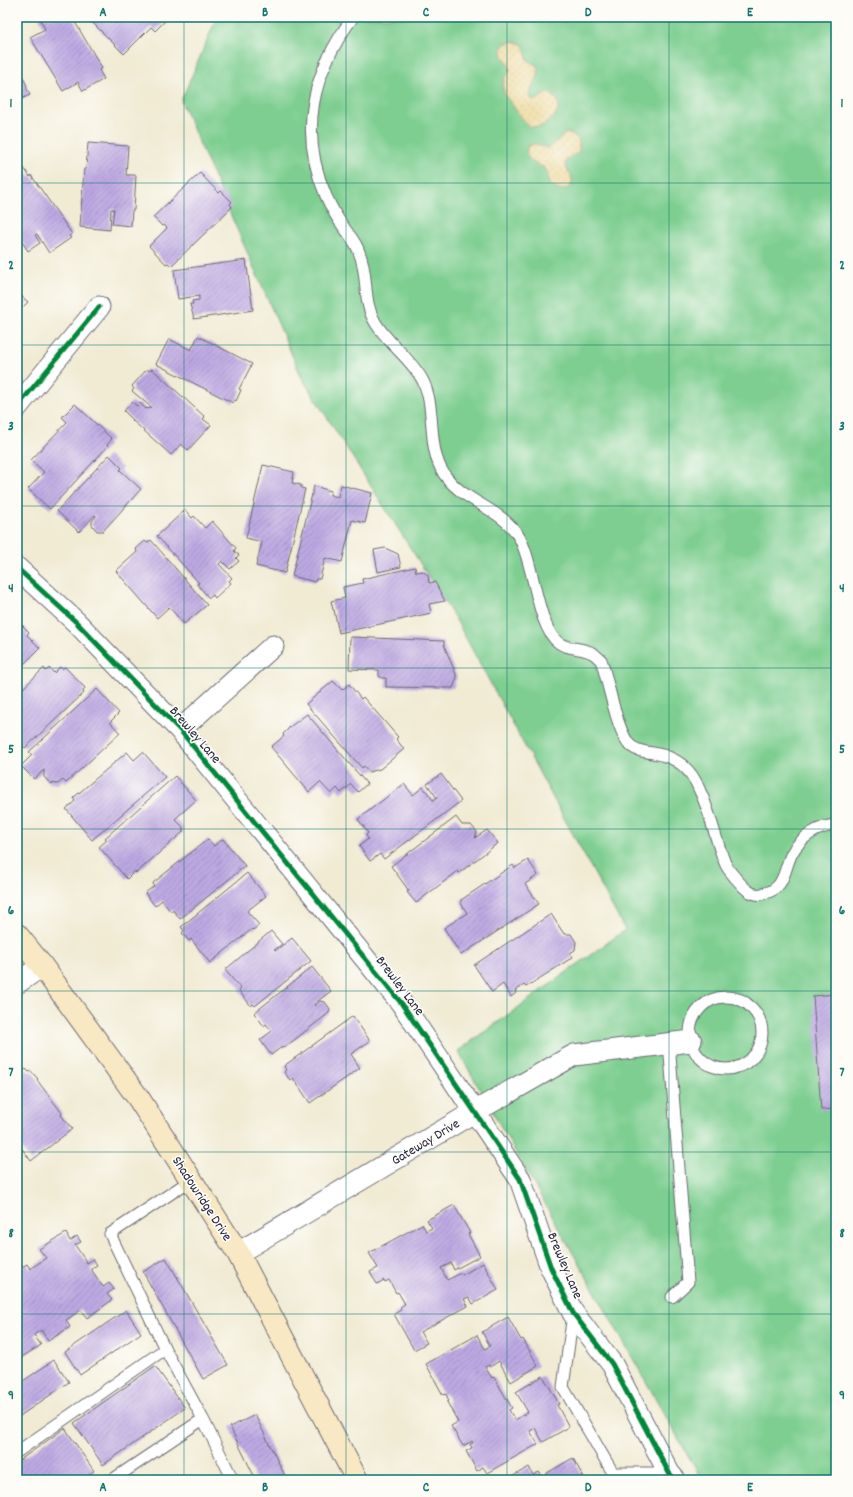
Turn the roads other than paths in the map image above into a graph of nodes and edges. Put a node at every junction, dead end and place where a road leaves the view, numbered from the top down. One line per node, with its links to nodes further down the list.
1 (353, 17): 7 (lane)
2 (99, 307): 3 (street)
3 (17, 406)
4 (17, 568): 6 (street, Brewley Lane)
5 (273, 646): 6 (street)
6 (180, 730): 13 (street, Brewley Lane)
7 (836, 825)
8 (17, 935): 9 (main road, Shadowridge Drive)
9 (42, 966): 10 (street); 14 (main road, Shadowridge Drive)
10 (17, 983)
11 (691, 1041): 11 (lane); 12 (street, Gateway Drive)
12 (669, 1044): 13 (street, Gateway Drive); 16 (lane)
13 (474, 1112): 15 (street, Gateway Drive); 17 (street, Brewley Lane)
14 (191, 1180): 15 (main road, Shadowridge Drive); 18 (lane)
15 (238, 1253): 24 (main road, Shadowridge Drive)
16 (672, 1297)
17 (573, 1312): 21 (street, Brewley Lane); 21 (lane)
18 (165, 1349): 19 (lane); 20 (lane)
19 (203, 1419): 22 (lane); 23 (lane)
20 (17, 1452)
21 (672, 1477)
22 (112, 1480)
23 (233, 1480)
24 (358, 1480)

